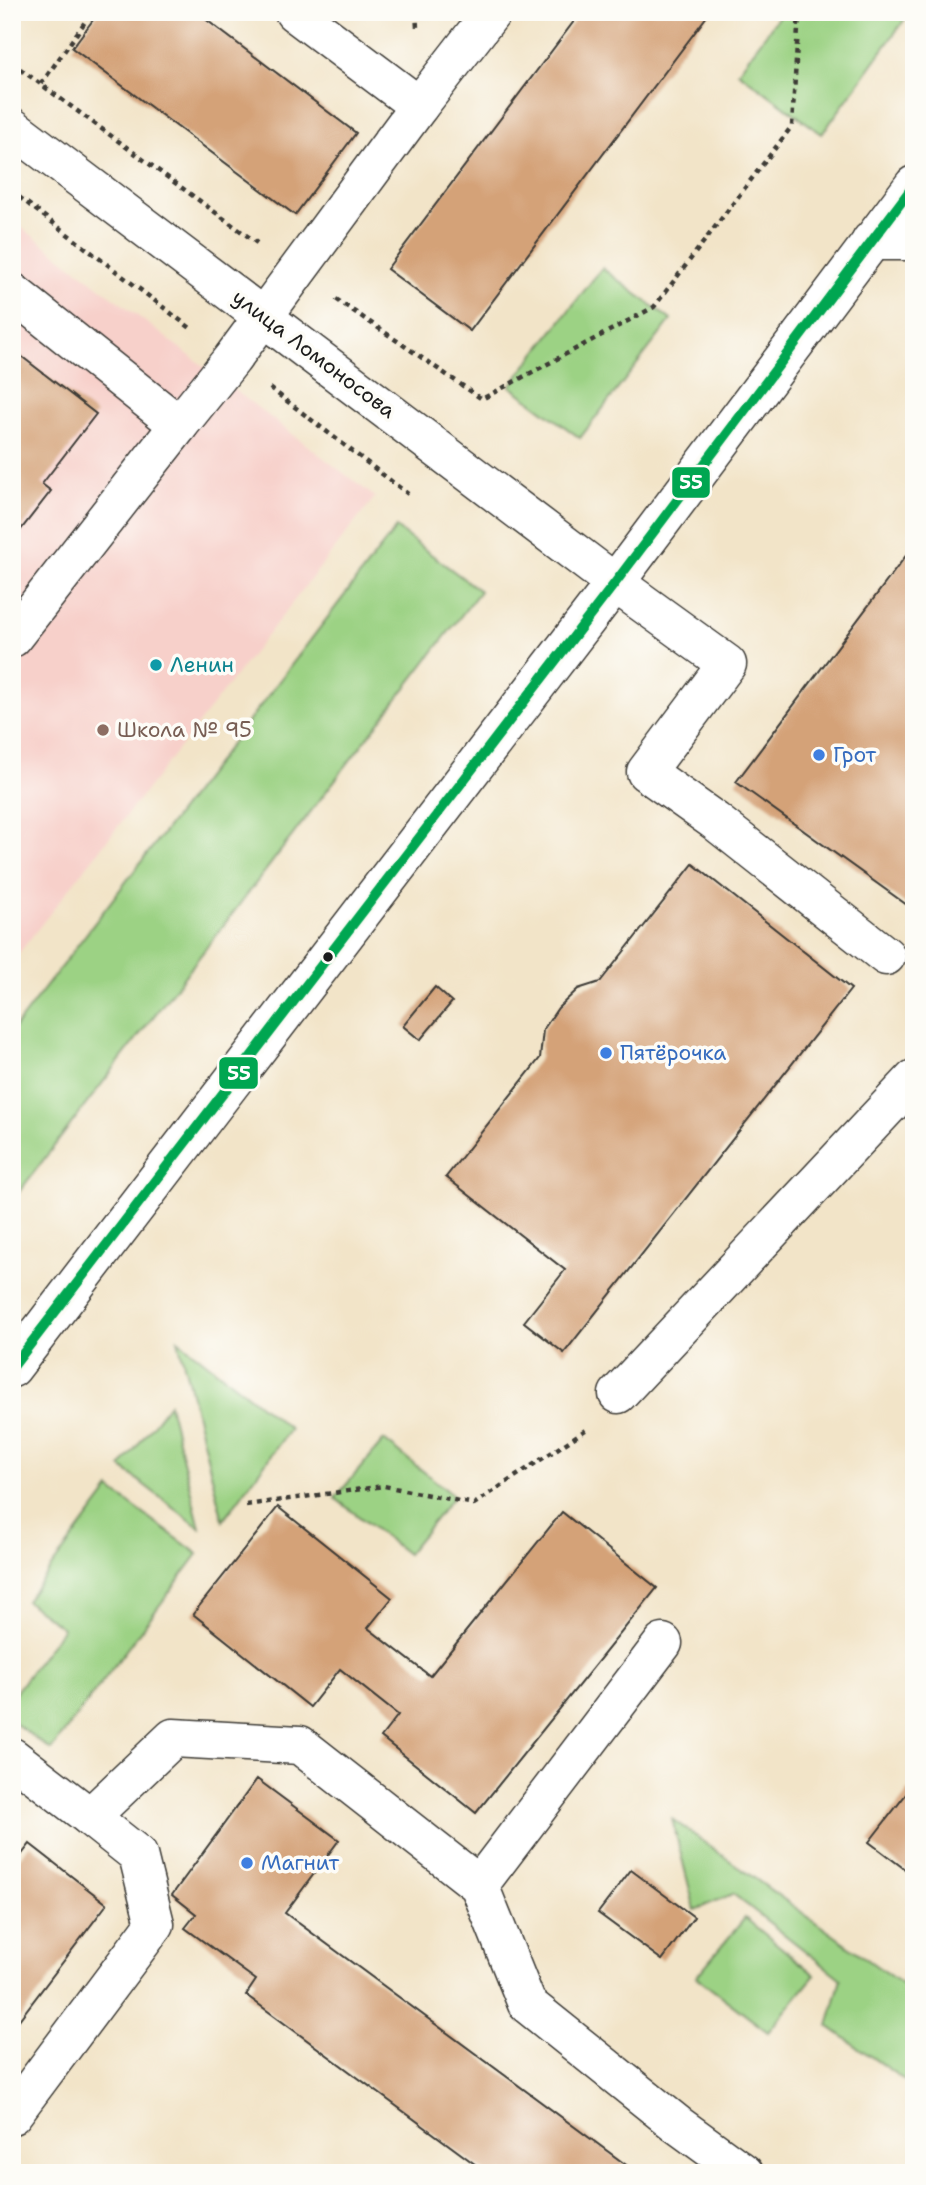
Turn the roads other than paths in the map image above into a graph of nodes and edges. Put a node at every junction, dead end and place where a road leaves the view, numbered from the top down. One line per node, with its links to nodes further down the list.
1 (294, 12): 3 (main road)
2 (492, 12): 3 (main road)
3 (419, 106): 9 (main road)
4 (12, 127): 9 (main road, улица Ломоносова)
5 (914, 185): 6 (main road)
6 (871, 241): 7 (main road); 11 (main road)
7 (914, 241)
8 (12, 292): 10 (main road)
9 (263, 315): 10 (main road); 11 (main road, улица Ломоносова)
10 (179, 425): 12 (main road)
11 (615, 583): 13 (main road, улица Ломоносова); 15 (main road)
12 (12, 638)
13 (886, 956)
14 (914, 1079): 16 (main road)
15 (12, 1368)
16 (618, 1394)
17 (663, 1643): 20 (main road)
18 (12, 1757): 19 (main road)
19 (90, 1817): 20 (main road); 21 (main road)
20 (480, 1885): 22 (main road)
21 (12, 2115)
22 (744, 2173)

